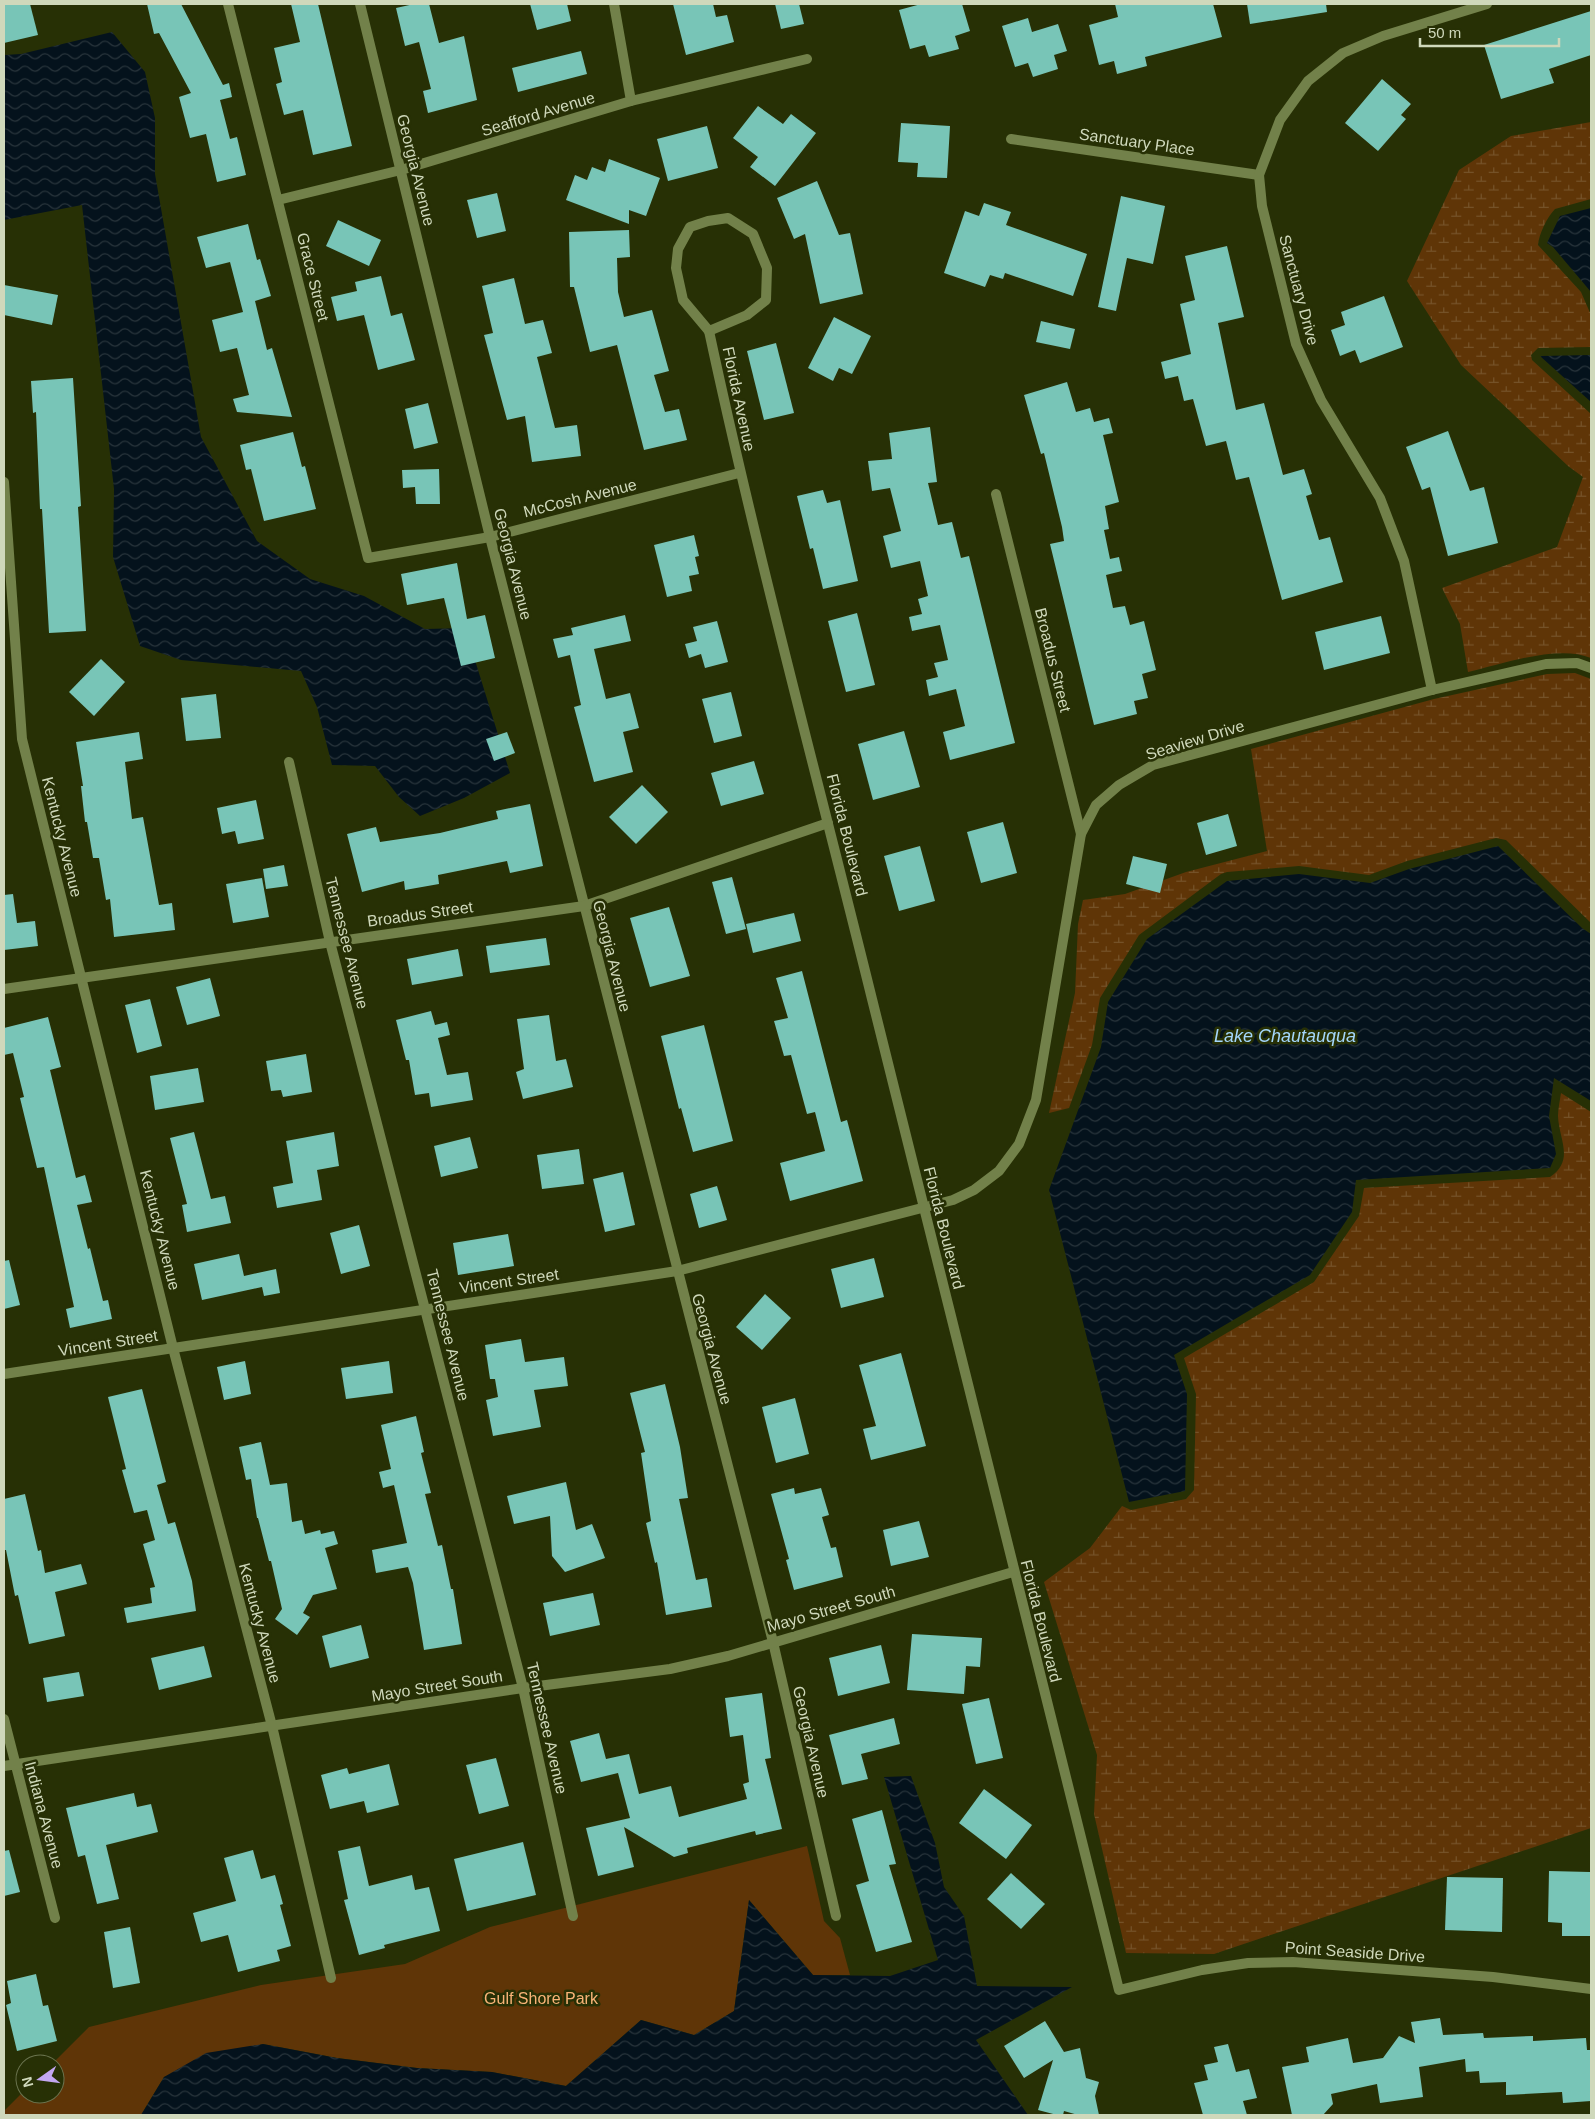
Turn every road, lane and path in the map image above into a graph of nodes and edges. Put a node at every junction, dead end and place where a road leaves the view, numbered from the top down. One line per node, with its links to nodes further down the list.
1 (228, 4): 10 (street, Grace Street)
2 (360, 4): 8 (street, Georgia Avenue)
3 (614, 4): 6 (street)
4 (1487, 4): 9 (street, Sanctuary Drive)
5 (807, 59): 6 (street, Seafford Avenue)
6 (631, 101): 8 (street, Seafford Avenue)
7 (1011, 139): 9 (street, Sanctuary Place)
8 (401, 170): 10 (street, Seafford Avenue); 15 (street, Georgia Avenue)
9 (1260, 175): 18 (street, Sanctuary Drive)
10 (278, 200): 16 (street, Grace Street)
11 (709, 332): 11 (street, Florida Avenue); 12 (street, Florida Avenue)
12 (739, 473): 15 (street, McCosh Avenue); 20 (street, Florida Boulevard)
13 (4, 482): 24 (street, Kentucky Avenue)
14 (996, 494): 21 (street, Broadus Street)
15 (490, 537): 16 (street, McCosh Avenue); 22 (street, Georgia Avenue)
16 (368, 558)
17 (1591, 668): 18 (street, Seaview Drive)
18 (1432, 690): 21 (street, Seaview Drive)
19 (289, 762): 23 (street, Tennessee Avenue)
20 (828, 823): 22 (street, Broadus Street); 26 (street, Florida Boulevard)
21 (1081, 834): 26 (street, Seaview Drive)
22 (584, 906): 23 (street, Broadus Street); 27 (street, Georgia Avenue)
23 (330, 942): 24 (street, Broadus Street); 28 (street, Tennessee Avenue)
24 (82, 977): 25 (street, Broadus Street); 29 (street, Kentucky Avenue)
25 (4, 989)
26 (924, 1206): 27 (street, Vincent Street); 31 (street, Florida Boulevard)
27 (677, 1271): 28 (street, Vincent Street); 32 (street, Georgia Avenue)
28 (426, 1309): 29 (street, Vincent Street); 33 (street, Tennessee Avenue)
29 (173, 1348): 30 (street, Vincent Street); 35 (street, Kentucky Avenue)
30 (4, 1374)
31 (1013, 1572): 32 (street, Mayo Street South); 43 (street, Florida Boulevard)
32 (772, 1642): 33 (street, Mayo Street South); 39 (street, Georgia Avenue)
33 (523, 1688): 35 (street, Mayo Street South); 38 (street, Tennessee Avenue)
34 (4, 1719): 36 (street, Indiana Avenue)
35 (272, 1726): 36 (street, Mayo Street South); 41 (street, Kentucky Avenue)
36 (15, 1764): 37 (street, Mayo Street South); 40 (street, Indiana Avenue)
37 (4, 1766)
38 (573, 1916)
39 (836, 1916)
40 (56, 1918)
41 (332, 1978)
42 (1591, 1989): 43 (street, Point Seaside Drive)
43 (1119, 1990)

